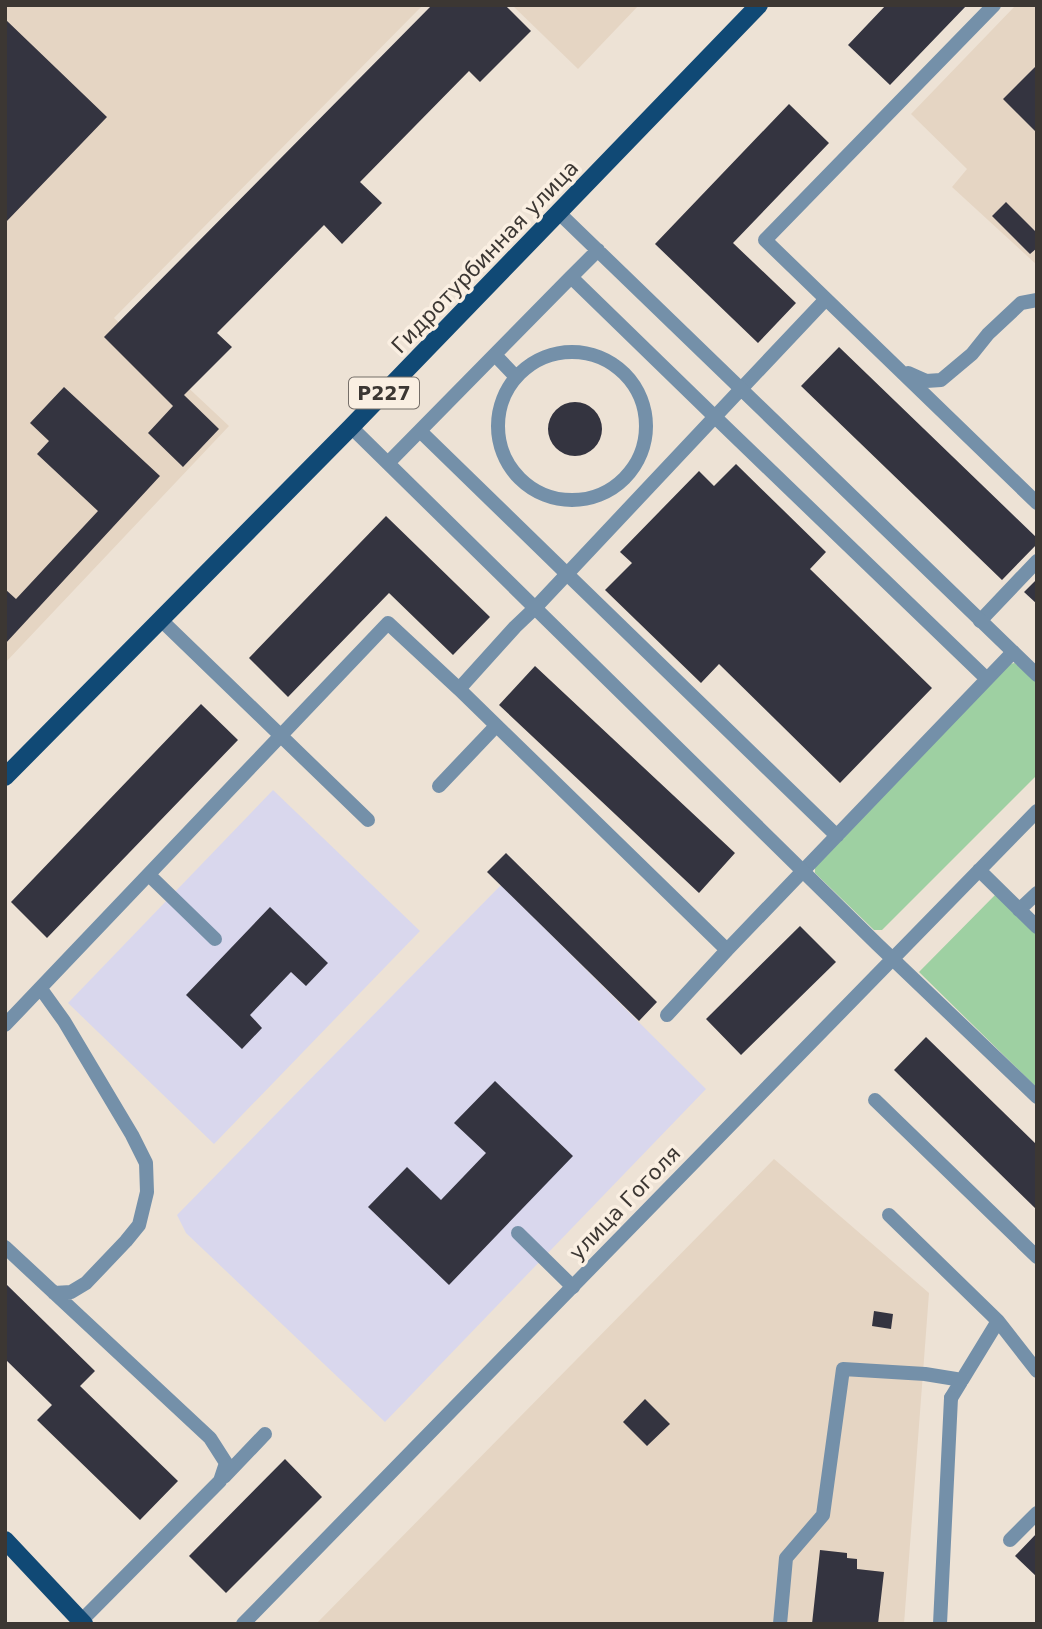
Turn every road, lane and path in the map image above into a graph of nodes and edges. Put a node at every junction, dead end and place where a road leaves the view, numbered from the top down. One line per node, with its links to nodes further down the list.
1 (759, 5): 3 (main road, Гидротурбинная улица / Р227)
2 (994, 5): 6 (street)
3 (559, 213): 4 (street); 13 (main road, Гидротурбинная улица / Р227)
4 (598, 250): 5 (street); 11 (street)
5 (571, 277): 8 (street); 12 (street)
6 (827, 299): 9 (street); 11 (street)
7 (1036, 301): 9 (street)
8 (495, 355): 10 (street); 14 (street)
9 (897, 368): 18 (street)
10 (516, 377): 16 (street); 16 (street)
11 (741, 389): 12 (street); 23 (street)
12 (715, 416): 17 (street); 26 (street)
13 (351, 427): 15 (street); 22 (main road, Гидротурбинная улица / Р227)
14 (420, 431): 15 (street); 20 (street)
15 (388, 463): 21 (street)
16 (625, 477): 17 (street)
17 (643, 494): 20 (street)
18 (1037, 503)
19 (1037, 561): 23 (street)
20 (567, 574): 21 (street); 36 (street)
21 (535, 608): 27 (street); 38 (street)
22 (161, 620): 29 (street); 30 (main road, Гидротурбинная улица / Р227)
23 (980, 621): 24 (street)
24 (1013, 652): 25 (street); 26 (street)
25 (1037, 675)
26 (987, 679): 36 (street)
27 (458, 689): 28 (street); 29 (street)
28 (496, 726): 31 (street); 44 (street)
29 (279, 737): 33 (street); 39 (street)
30 (5, 777)
31 (439, 786)
32 (1037, 811): 34 (street, улица Гоголя)
33 (368, 820)
34 (1025, 823): 35 (street); 37 (street, улица Гоголя)
35 (1037, 835)
36 (837, 836): 38 (street)
37 (979, 870): 41 (street); 45 (street, улица Гоголя)
38 (803, 871): 44 (street); 45 (street)
39 (149, 875): 43 (street); 46 (street)
40 (1037, 893): 41 (street)
41 (1019, 910): 42 (street)
42 (1037, 927)
43 (215, 939)
44 (727, 950): 47 (street)
45 (893, 959): 49 (street); 55 (street, улица Гоголя)
46 (41, 989): 48 (street); 56 (street)
47 (667, 1015)
48 (5, 1025)
49 (1037, 1097)
50 (875, 1100): 54 (street)
51 (889, 1214): 57 (street)
52 (518, 1233): 55 (street)
53 (5, 1247): 56 (street)
54 (1037, 1257)
55 (573, 1286): 66 (street, улица Гоголя)
56 (54, 1293): 61 (street)
57 (998, 1321): 58 (street); 59 (street)
58 (1037, 1371)
59 (962, 1380): 67 (street); 68 (street)
60 (265, 1434): 61 (street)
61 (220, 1481): 65 (street)
62 (1037, 1513): 64 (street)
63 (5, 1540): 65 (main road)
64 (1010, 1540)
65 (82, 1622)
66 (243, 1624)
67 (780, 1624)
68 (940, 1624)

